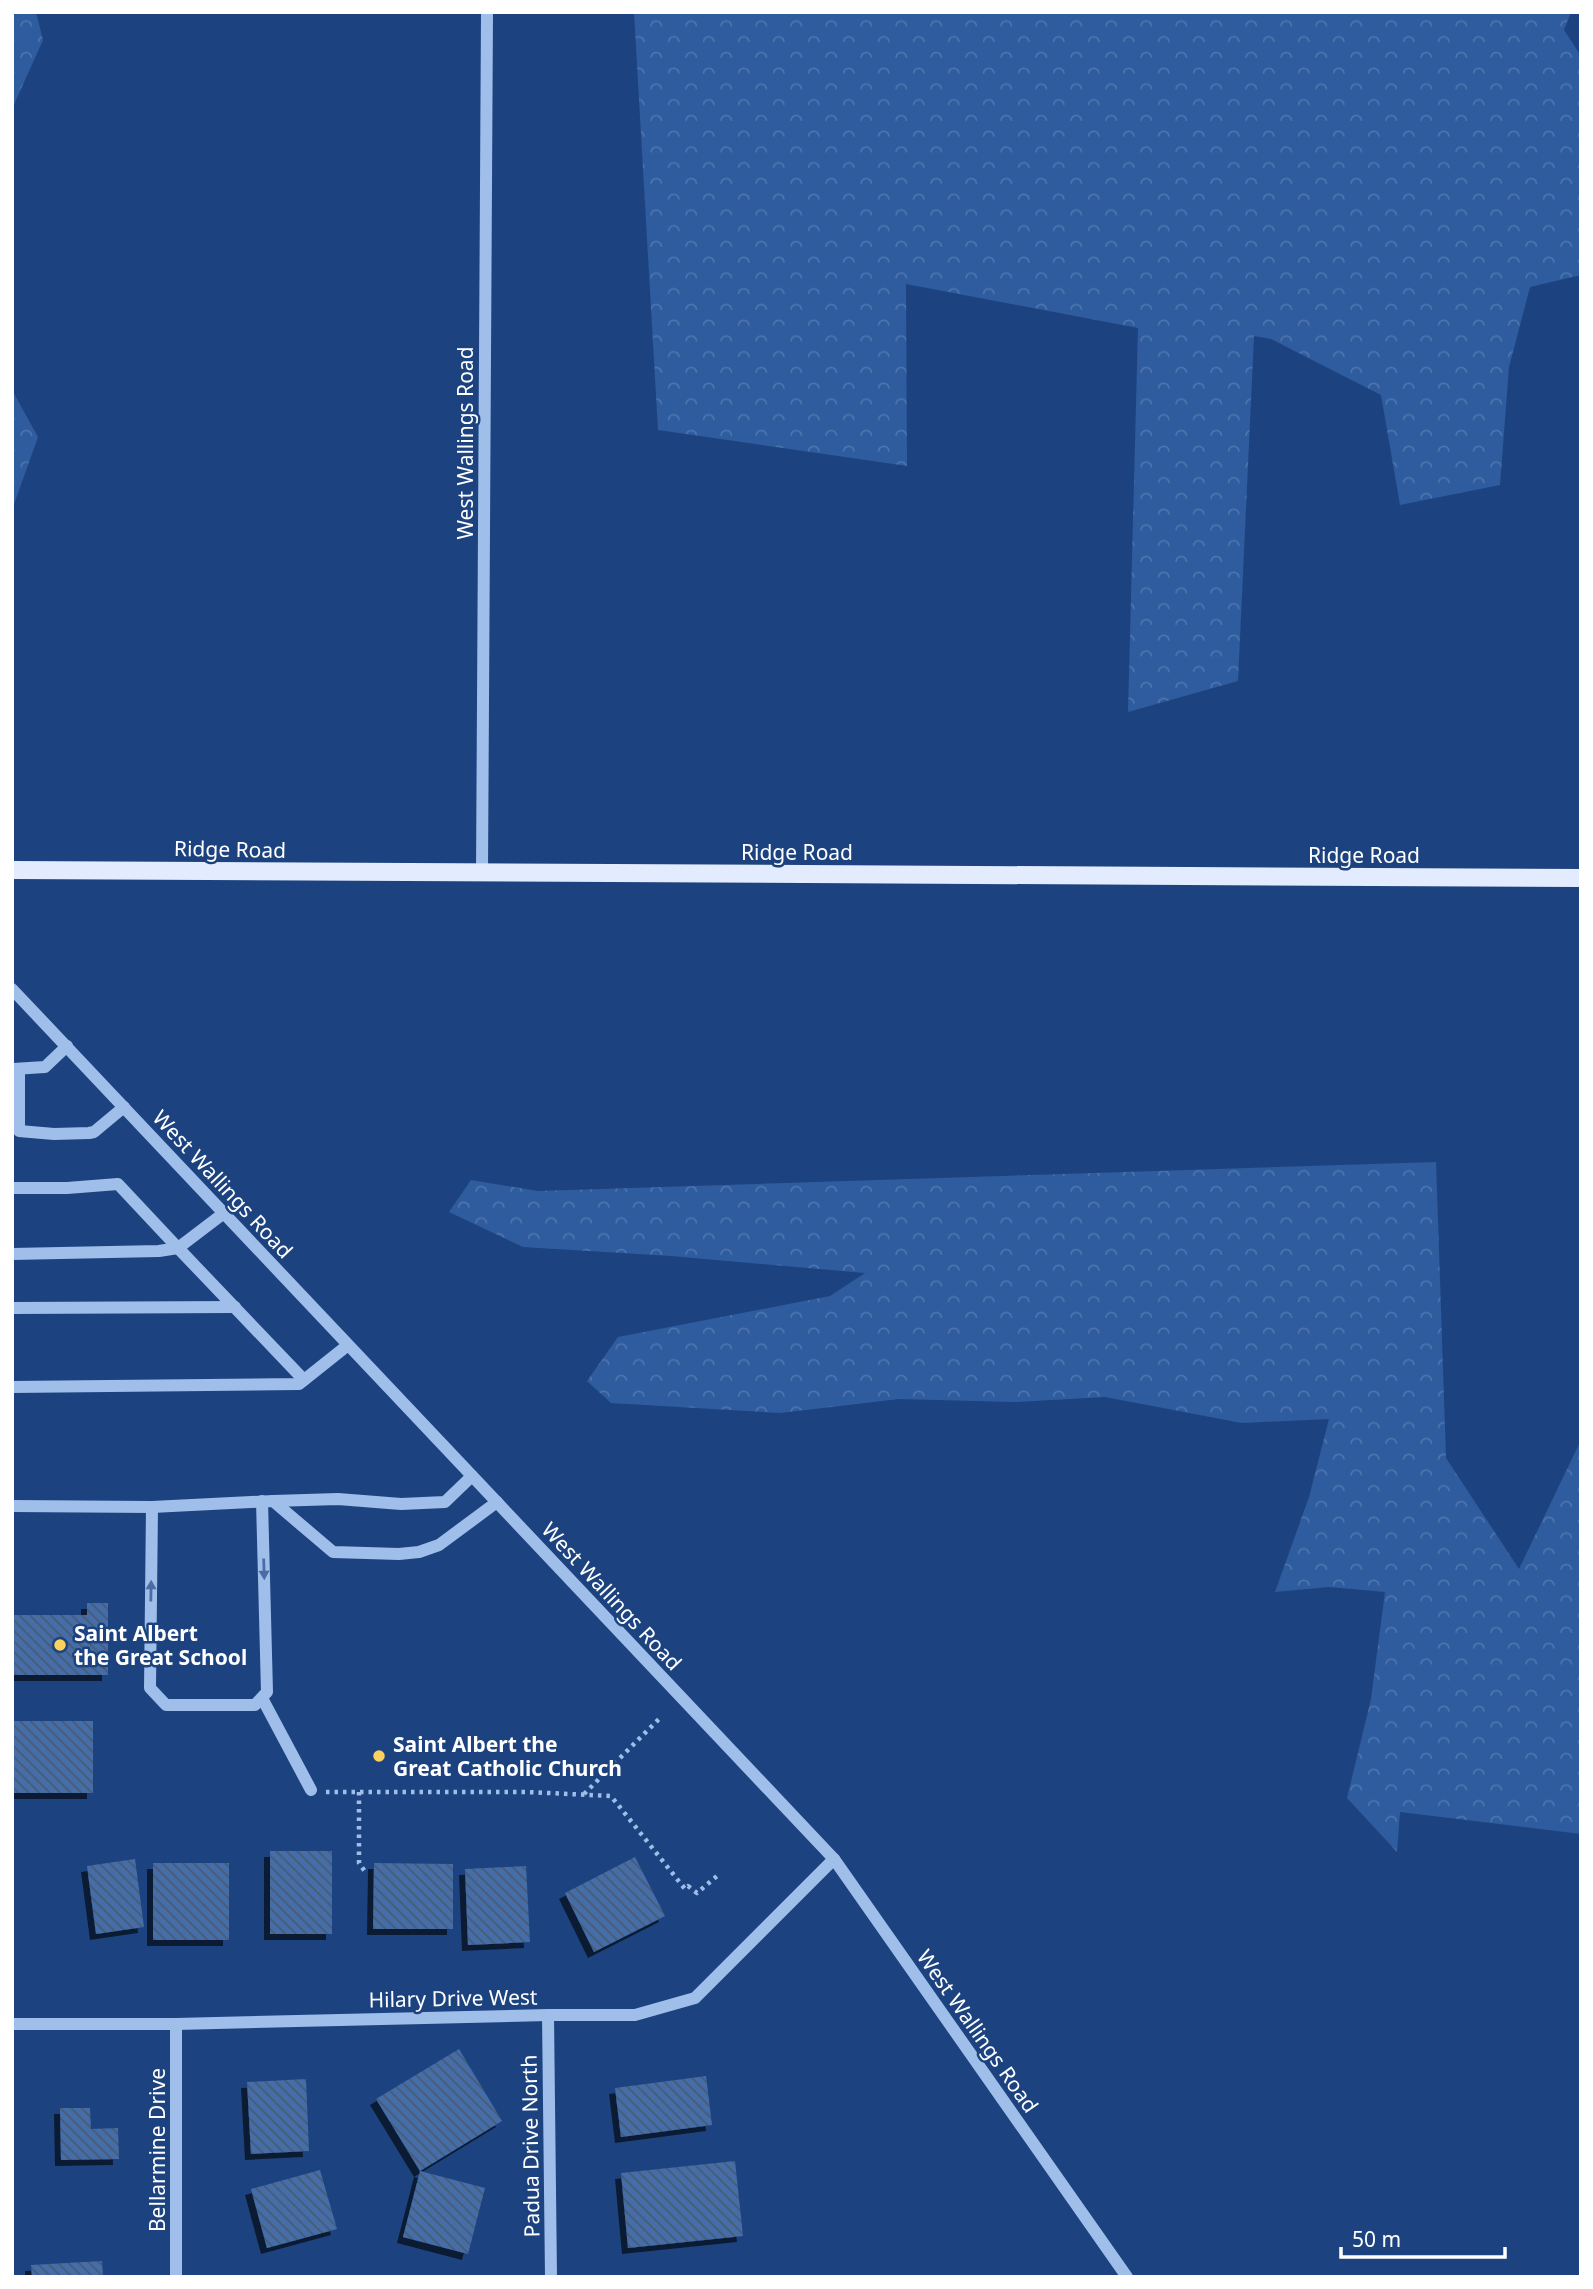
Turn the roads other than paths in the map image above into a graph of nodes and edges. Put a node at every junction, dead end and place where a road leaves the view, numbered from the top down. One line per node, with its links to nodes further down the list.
1 (487, 12): 3 (street, West Wallings Road)
2 (12, 870): 3 (main road, Ridge Road)
3 (482, 873): 4 (main road, Ridge Road)
4 (1581, 878)
5 (12, 989): 6 (street, West Wallings Road)
6 (67, 1046): 7 (street); 8 (street, West Wallings Road)
7 (15, 1069): 8 (street)
8 (124, 1107): 10 (street, West Wallings Road)
9 (12, 1188): 11 (street)
10 (224, 1213): 11 (street); 15 (street, West Wallings Road)
11 (178, 1248): 12 (street); 13 (street)
12 (12, 1254)
13 (235, 1307): 14 (street); 16 (street)
14 (12, 1308)
15 (348, 1345): 16 (street); 18 (street, West Wallings Road)
16 (304, 1380): 17 (street)
17 (12, 1387)
18 (472, 1476): 19 (street); 20 (street, West Wallings Road)
19 (268, 1501): 20 (street); 22 (street); 23 (street, one-way to 23)
20 (497, 1502): 25 (street, West Wallings Road)
21 (12, 1506): 22 (street)
22 (152, 1507): 23 (street, one-way to 22)
23 (262, 1698): 24 (street)
24 (311, 1790)
25 (834, 1859): 26 (street, Hilary Drive West); 31 (street, West Wallings Road)
26 (548, 2015): 28 (street, Hilary Drive West); 30 (street, Padua Drive North)
27 (12, 2024): 28 (street, Hilary Drive West)
28 (176, 2024): 29 (street, Bellarmine Drive)
29 (176, 2277)
30 (551, 2277)
31 (1127, 2277)

